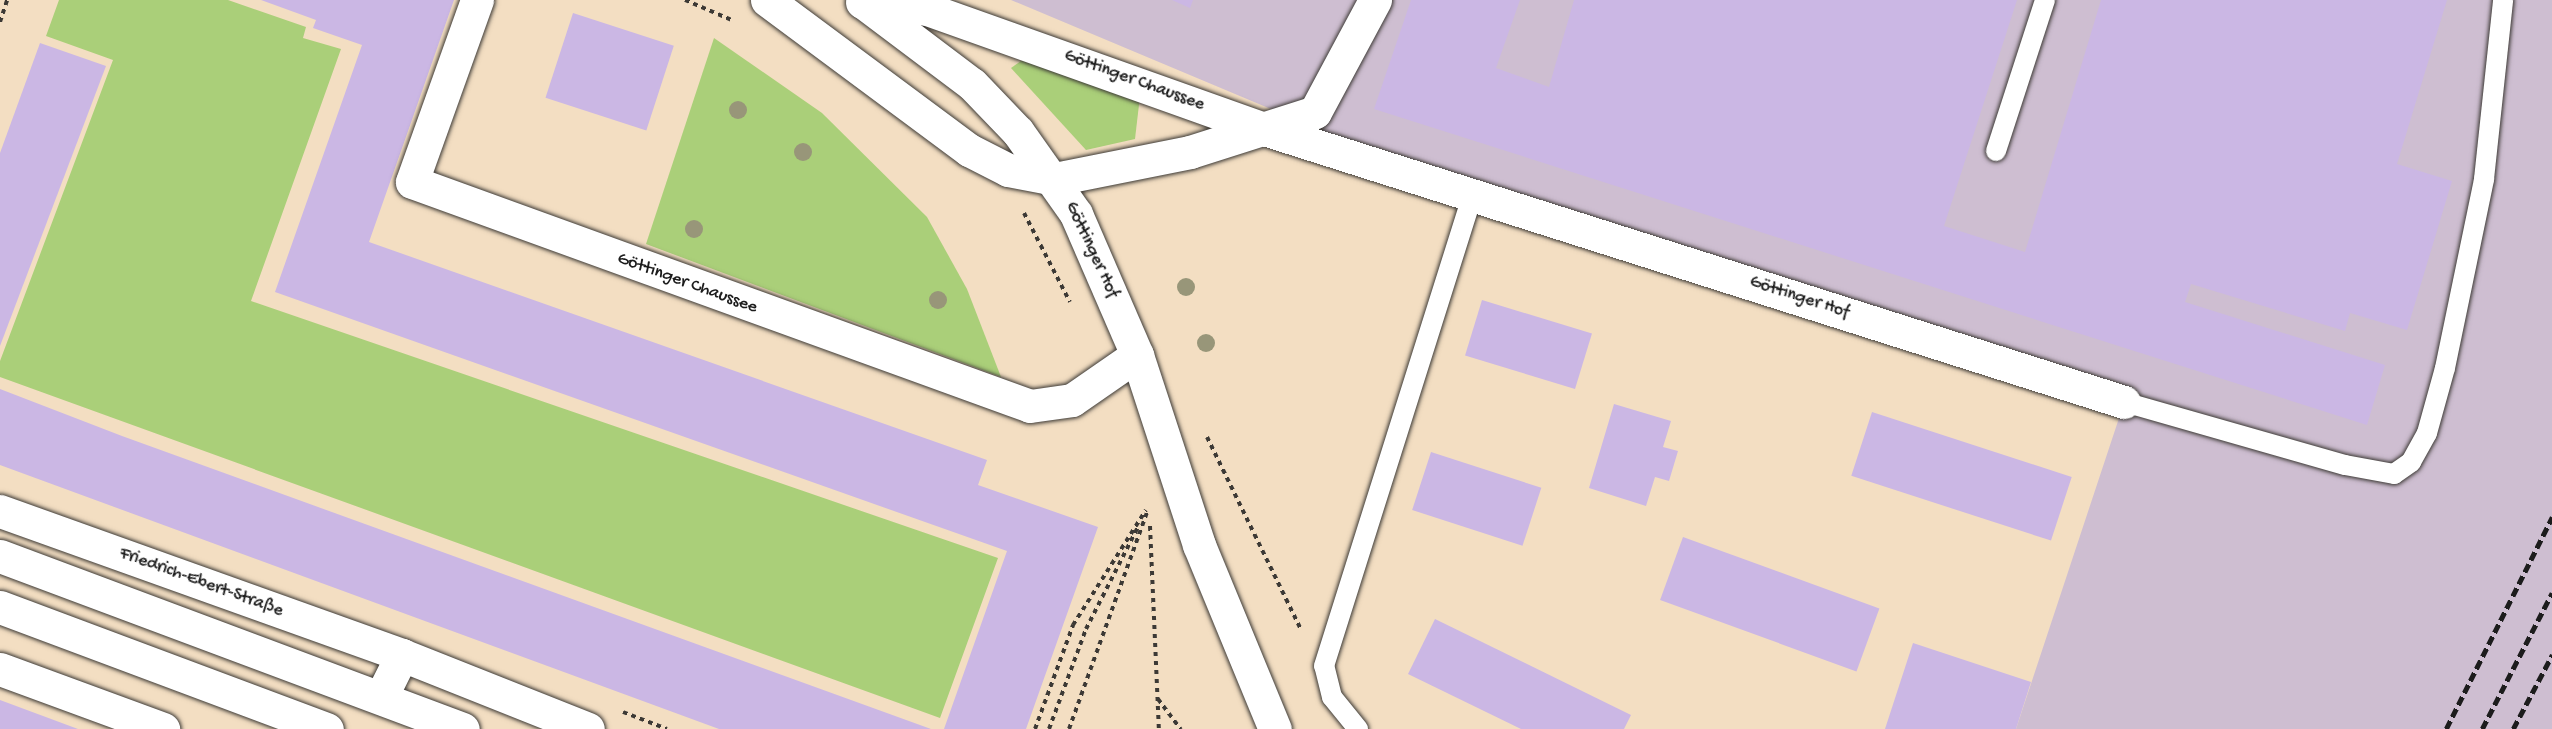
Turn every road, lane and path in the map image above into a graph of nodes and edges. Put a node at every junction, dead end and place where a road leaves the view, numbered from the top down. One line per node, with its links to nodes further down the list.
1 (7, 0): 8 (path)
2 (477, 0): 15 (street, Göttinger Chaussee)
3 (767, 0): 11 (street)
4 (1375, 0): 9 (street)
5 (2045, 0): 10 (lane)
6 (2503, 0): 16 (lane)
7 (859, 1): 9 (street, Göttinger Chaussee); 11 (street, Göttinger Chaussee)
8 (0, 22)
9 (1267, 130): 11 (street, Göttinger Hof); 12 (street, Göttinger Hof)
10 (1996, 151)
11 (1055, 178): 15 (street, Göttinger Hof)
12 (1473, 194): 16 (street, Göttinger Hof); 23 (lane)
13 (1023, 211): 14 (path)
14 (1071, 306)
15 (1137, 355): 36 (street, Göttinger Hof)
16 (2124, 402)
17 (1205, 433): 23 (path)
18 (1149, 505): 26 (path); 31 (path); 32 (path); 33 (path)
19 (0, 511): 22 (street, Friedrich-Ebert-Straße)
20 (0, 556): 25 (street)
21 (0, 607): 28 (street)
22 (402, 655): 25 (street); 30 (street, Friedrich-Ebert-Straße)
23 (1324, 666): 37 (lane)
24 (0, 669): 27 (street)
25 (381, 697): 29 (street)
26 (1157, 697): 34 (path); 35 (path)
27 (163, 729)
28 (327, 729)
29 (463, 729)
30 (588, 729)
31 (1035, 729)
32 (1050, 729)
33 (1069, 729)
34 (1159, 729)
35 (1181, 729)
36 (1275, 729)
37 (1358, 729)

